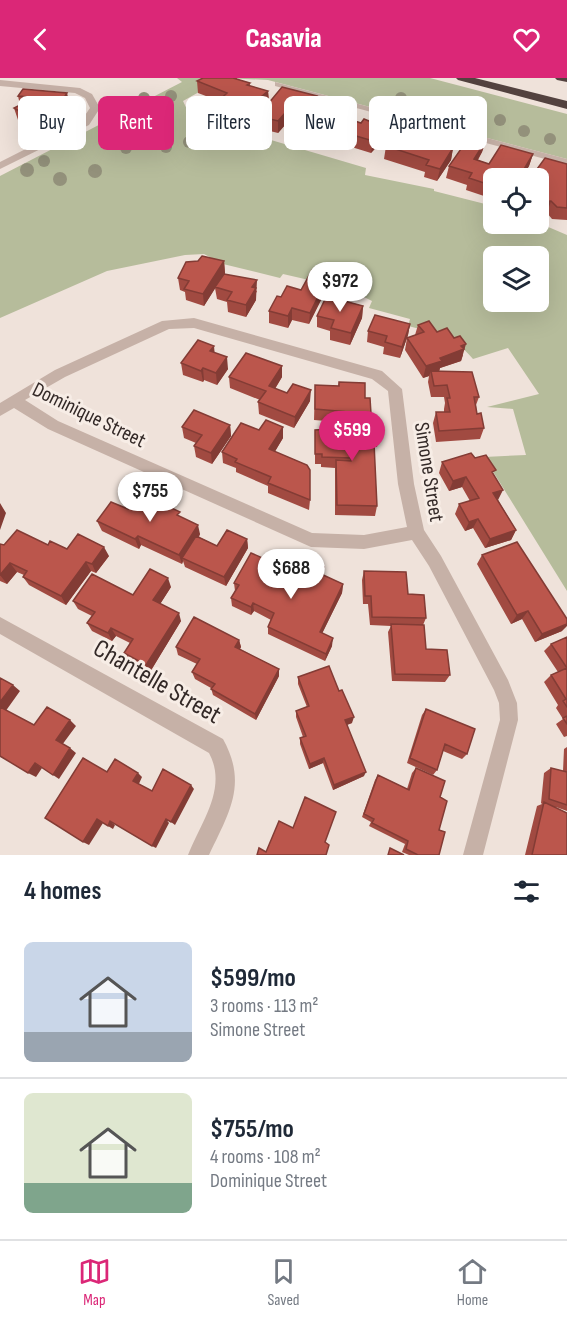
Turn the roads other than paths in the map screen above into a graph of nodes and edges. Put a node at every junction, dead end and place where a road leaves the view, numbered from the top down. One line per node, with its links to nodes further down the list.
1 (462, 78): 6 (highway)
2 (561, 78): 3 (highway)
3 (567, 80)
4 (0, 83): 8 (street)
5 (278, 84): 7 (street)
6 (567, 105)
7 (567, 162)
8 (0, 166)
9 (13, 400): 10 (street, Simone Street); 11 (street, Dominique Street); 11 (street, Simone Street)
10 (0, 410)
11 (416, 532): 14 (street, Simone Street)
12 (0, 625): 13 (street, Chantelle Street)
13 (198, 855)
14 (473, 855)

